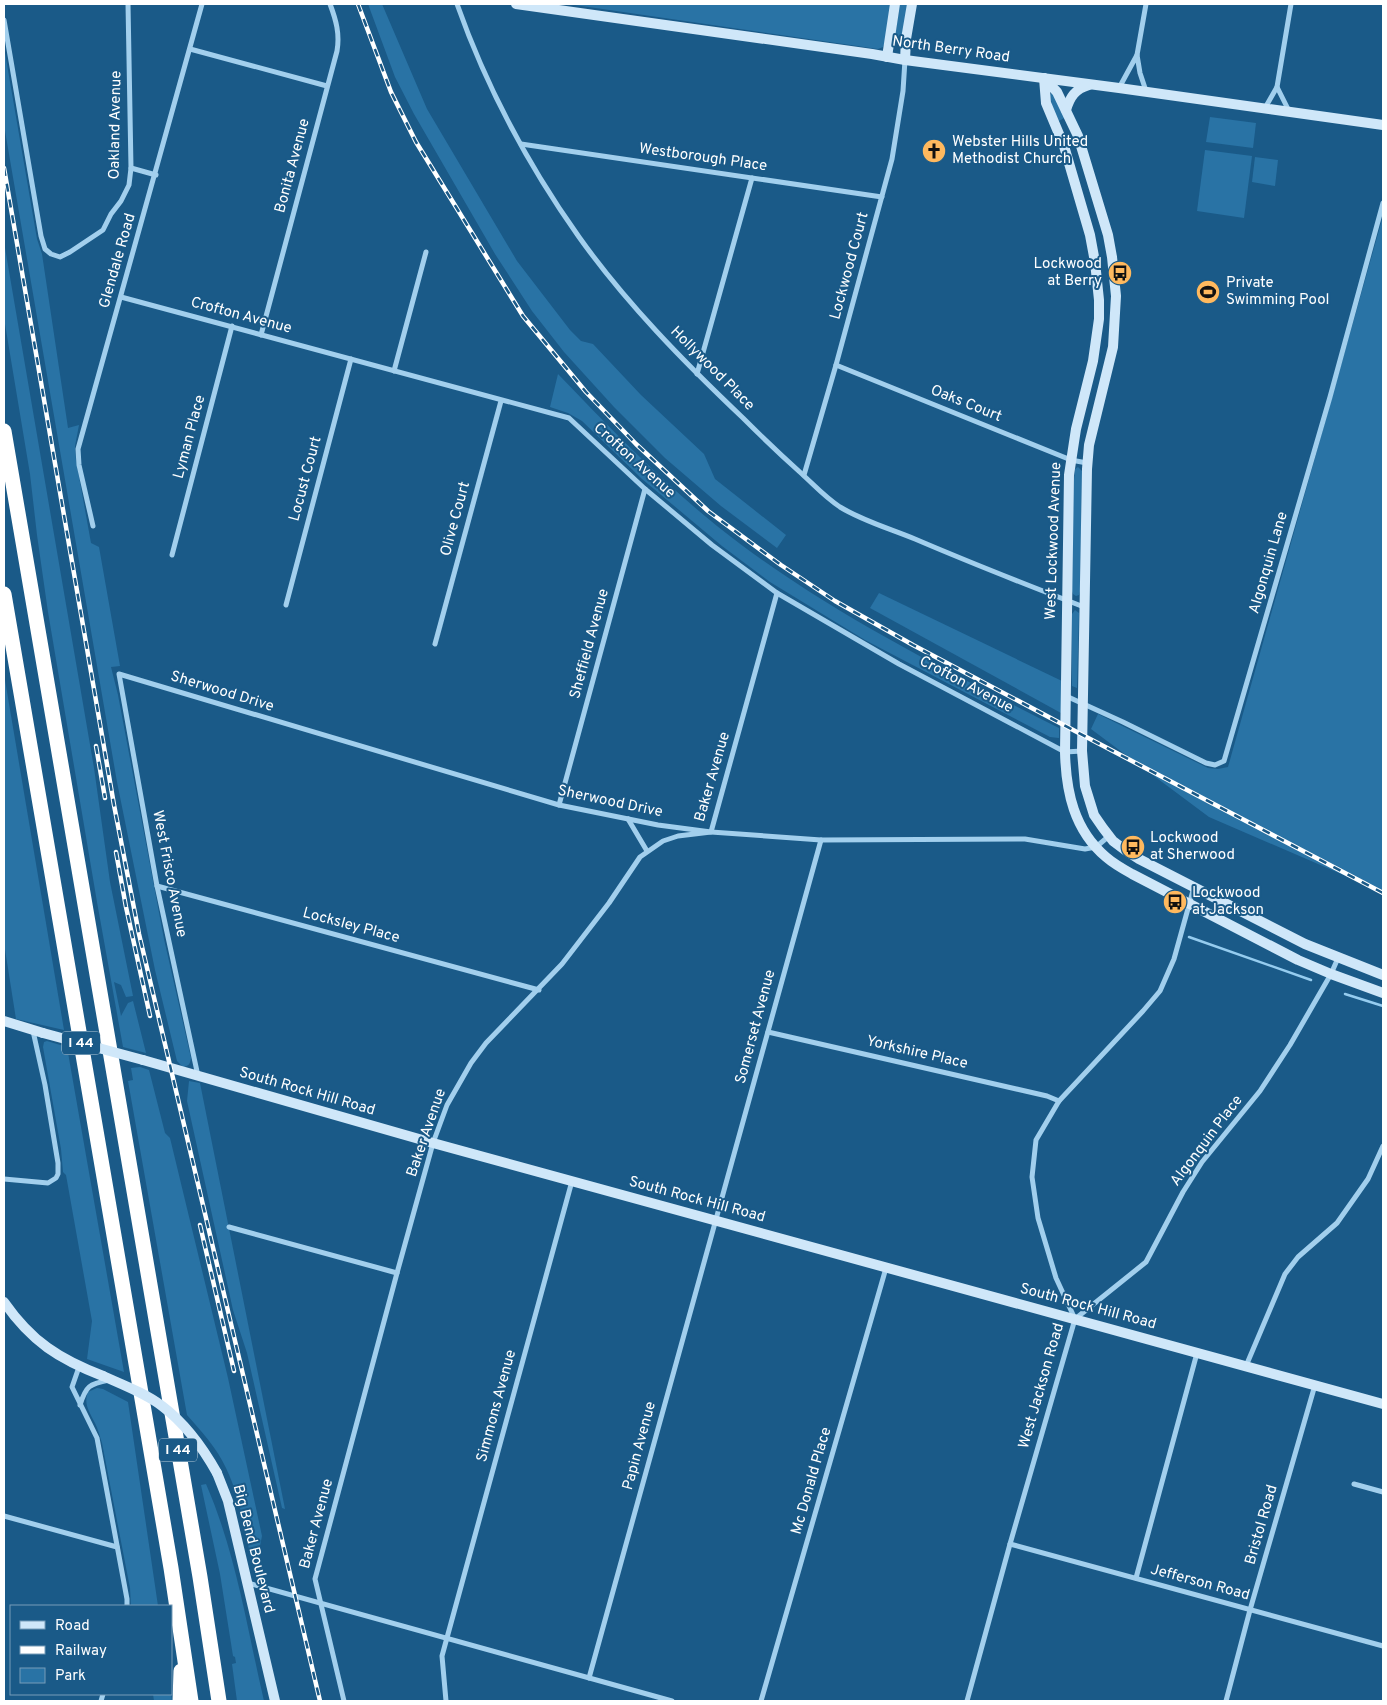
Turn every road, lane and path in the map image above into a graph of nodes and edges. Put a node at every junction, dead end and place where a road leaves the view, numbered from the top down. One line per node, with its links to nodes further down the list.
1 (128, 4): 26 (street, Oakland Avenue)
2 (202, 4): 11 (street, Glendale Road)
3 (330, 4): 17 (street, Bonita Avenue)
4 (457, 4): 25 (street, Hollywood Place)
5 (516, 4): 13 (main road, North Berry Road)
6 (895, 4): 13 (main road)
7 (912, 4): 14 (main road)
8 (1146, 4): 12 (street)
9 (1291, 4): 18 (street)
10 (4, 20): 26 (street, Oakland Avenue)
11 (190, 49): 17 (street); 27 (street, Glendale Road)
12 (1137, 55): 19 (street); 20 (street)
13 (887, 57): 14 (main road, North Berry Road)
14 (905, 60): 15 (main road, North Berry Road); 31 (street, Lockwood Court)
15 (1044, 78): 16 (main road, North Berry Road); 22 (main road, West Lockwood Avenue); 30 (main road, West Lockwood Avenue)
16 (1091, 84): 19 (main road, North Berry Road); 22 (main road)
17 (327, 86): 38 (street, Bonita Avenue)
18 (1277, 87): 21 (street); 23 (street)
19 (1119, 88): 20 (main road, North Berry Road)
20 (1146, 92): 21 (main road, North Berry Road)
21 (1265, 108): 23 (main road, North Berry Road)
22 (1066, 110): 28 (main road, West Lockwood Avenue)
23 (1289, 111): 24 (main road, North Berry Road)
24 (1383, 125)
25 (521, 144): 29 (street, Westborough Place); 42 (street, Hollywood Place)
26 (131, 168): 27 (street)
27 (156, 175): 36 (street, Glendale Road)
28 (1090, 176): 30 (main road); 34 (main road, West Lockwood Avenue)
29 (752, 178): 31 (street, Westborough Place); 42 (street)
30 (1074, 180): 35 (main road, West Lockwood Avenue)
31 (882, 197): 40 (street, Lockwood Court)
32 (1383, 202): 59 (street, Algonquin Lane)
33 (426, 252): 41 (street)
34 (1112, 259): 35 (main road); 46 (main road, West Lockwood Avenue)
35 (1095, 262): 45 (main road, West Lockwood Avenue)
36 (121, 297): 37 (street, Crofton Avenue); 49 (street, Glendale Road)
37 (232, 326): 38 (street, Crofton Avenue); 50 (street, Lyman Place)
38 (261, 335): 39 (street, Crofton Avenue)
39 (351, 359): 41 (street, Crofton Avenue); 54 (street, Locust Court)
40 (836, 365): 45 (street, Oaks Court); 47 (street, Lockwood Court)
41 (394, 370): 43 (street, Crofton Avenue)
42 (697, 374): 47 (street, Hollywood Place)
43 (501, 401): 48 (street, Crofton Avenue); 56 (street, Olive Court)
44 (4, 431): 112 (highway, I 44)
45 (1071, 460): 46 (street, Oaks Court); 53 (main road, West Lockwood Avenue)
46 (1088, 463): 55 (main road, West Lockwood Avenue)
47 (804, 475): 53 (street, Hollywood Place)
48 (645, 489): 51 (street, Crofton Avenue); 62 (street, Sheffield Avenue)
49 (93, 526)
50 (172, 555)
51 (777, 593): 61 (street, Crofton Avenue); 64 (street, Baker Avenue)
52 (4, 594): 110 (highway, I 44)
53 (1067, 600): 55 (street, Hollywood Place); 58 (main road, West Lockwood Avenue)
54 (286, 605)
55 (1084, 607): 59 (main road, West Lockwood Avenue)
56 (435, 644)
57 (119, 674): 62 (street, Sherwood Drive); 69 (street, West Frisco Avenue)
58 (1066, 696): 59 (street, Algonquin Lane); 61 (main road, West Lockwood Avenue)
59 (1083, 703): 60 (main road, West Lockwood Avenue)
60 (1082, 751): 61 (street); 65 (main road, West Lockwood Avenue)
61 (1065, 752): 67 (main road, West Lockwood Avenue)
62 (559, 805): 63 (street, Sherwood Drive)
63 (628, 819): 64 (street, Sherwood Drive); 68 (street)
64 (711, 832): 66 (street, Sherwood Drive); 68 (street, Baker Avenue)
65 (1109, 836): 67 (street); 70 (main road, West Lockwood Avenue)
66 (821, 840): 67 (street, Sherwood Drive); 79 (street, Somerset Avenue)
67 (1096, 847): 71 (main road, West Lockwood Avenue)
68 (646, 851): 75 (street, Baker Avenue)
69 (157, 886): 75 (street, Locksley Place); 80 (street, West Frisco Avenue)
70 (1194, 887): 71 (street, West Jackson Road); 72 (main road, West Lockwood Avenue)
71 (1189, 904): 73 (main road, West Lockwood Avenue); 81 (street, West Jackson Road)
72 (1338, 958): 73 (street, Algonquin Place); 74 (main road, West Lockwood Avenue)
73 (1331, 974): 76 (main road, West Lockwood Avenue); 91 (street, Algonquin Place)
74 (1383, 975)
75 (538, 990): 82 (street, Baker Avenue)
76 (1383, 993)
77 (4, 1022): 78 (main road, South Rock Hill Road)
78 (38, 1032): 80 (main road, South Rock Hill Road, bridge); 84 (street)
79 (768, 1032): 81 (street, Yorkshire Place); 86 (street, Somerset Avenue)
80 (198, 1077): 82 (main road, South Rock Hill Road)
81 (1058, 1101): 91 (street, West Jackson Road)
82 (433, 1143): 85 (main road, South Rock Hill Road); 89 (street, Baker Avenue)
83 (1383, 1146): 93 (street)
84 (4, 1179)
85 (572, 1181): 86 (main road, South Rock Hill Road); 109 (street, Simmons Avenue)
86 (716, 1221): 88 (main road, South Rock Hill Road); 113 (street, Papin Avenue)
87 (229, 1227): 89 (street)
88 (886, 1268): 91 (main road, South Rock Hill Road); 122 (street, Mc Donald Place)
89 (397, 1273): 106 (street, Baker Avenue)
90 (4, 1302): 94 (main road, Big Bend Boulevard)
91 (1075, 1319): 92 (main road, South Rock Hill Road); 102 (street, West Jackson Road)
92 (1196, 1353): 93 (main road, South Rock Hill Road); 104 (street)
93 (1246, 1366): 96 (main road, South Rock Hill Road)
94 (79, 1367): 95 (main road, Big Bend Boulevard); 98 (street)
95 (107, 1378): 98 (street); 105 (main road, Big Bend Boulevard, bridge)
96 (1315, 1385): 97 (main road, South Rock Hill Road); 108 (street, Bristol Road)
97 (1383, 1404)
98 (80, 1405): 103 (street)
99 (1354, 1484): 100 (street)
100 (1383, 1492)
101 (4, 1516): 103 (street)
102 (1010, 1544): 104 (street, Jefferson Road); 123 (street, West Jackson Road)
103 (117, 1547): 107 (street)
104 (1136, 1578): 108 (street, Jefferson Road)
105 (247, 1583): 106 (street); 118 (main road, Big Bend Boulevard)
106 (321, 1604): 109 (street); 119 (street, Baker Avenue)
107 (127, 1605)
108 (1250, 1610): 111 (street, Jefferson Road); 124 (street, Bristol Road)
109 (447, 1638): 113 (street); 120 (street, Simmons Avenue)
110 (184, 1645): 114 (highway); 115 (highway, I 44)
111 (1383, 1646)
112 (215, 1672): 116 (highway, I 44); 117 (highway)
113 (589, 1678): 121 (street)
114 (180, 1701)
115 (191, 1701)
116 (219, 1701)
117 (224, 1701)
118 (275, 1701)
119 (344, 1701)
120 (446, 1701)
121 (672, 1701)
122 (761, 1701)
123 (967, 1701)
124 (1226, 1701)

